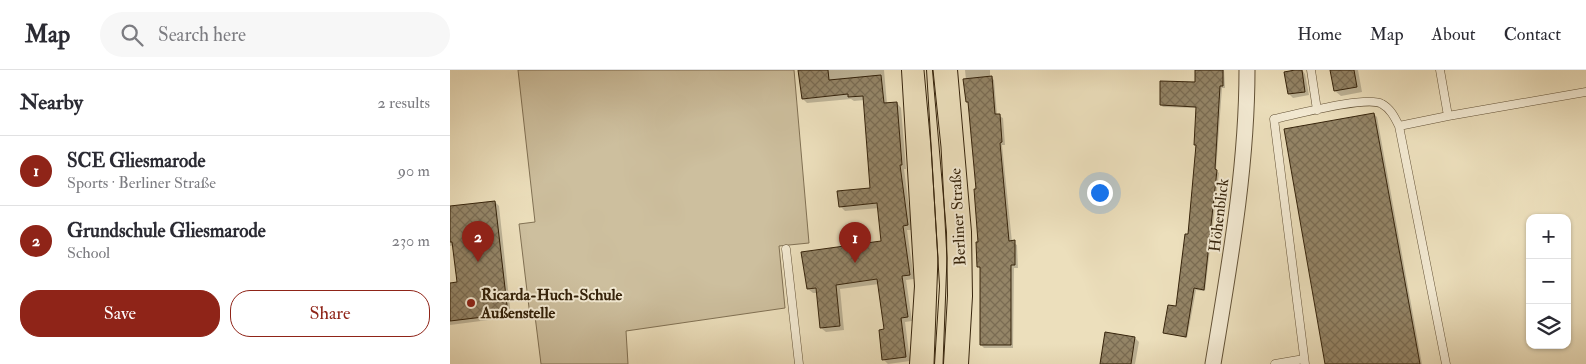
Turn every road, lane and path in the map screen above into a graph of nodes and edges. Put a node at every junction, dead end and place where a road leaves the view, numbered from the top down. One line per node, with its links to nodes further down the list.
1 (914, 70): 13 (main road, Berliner Straße)
2 (945, 70): 14 (main road, Berliner Straße)
3 (1247, 70): 15 (street, Höhenblick)
4 (1311, 70): 7 (lane)
5 (1440, 70): 8 (lane)
6 (1586, 92): 8 (lane)
7 (1317, 110): 9 (lane); 11 (lane)
8 (1448, 116): 9 (lane)
9 (1399, 126): 17 (lane)
10 (786, 249): 12 (lane)
11 (1304, 361): 16 (lane)
12 (800, 364)
13 (922, 364)
14 (956, 364)
15 (1213, 364)
16 (1275, 364)
17 (1446, 364)

